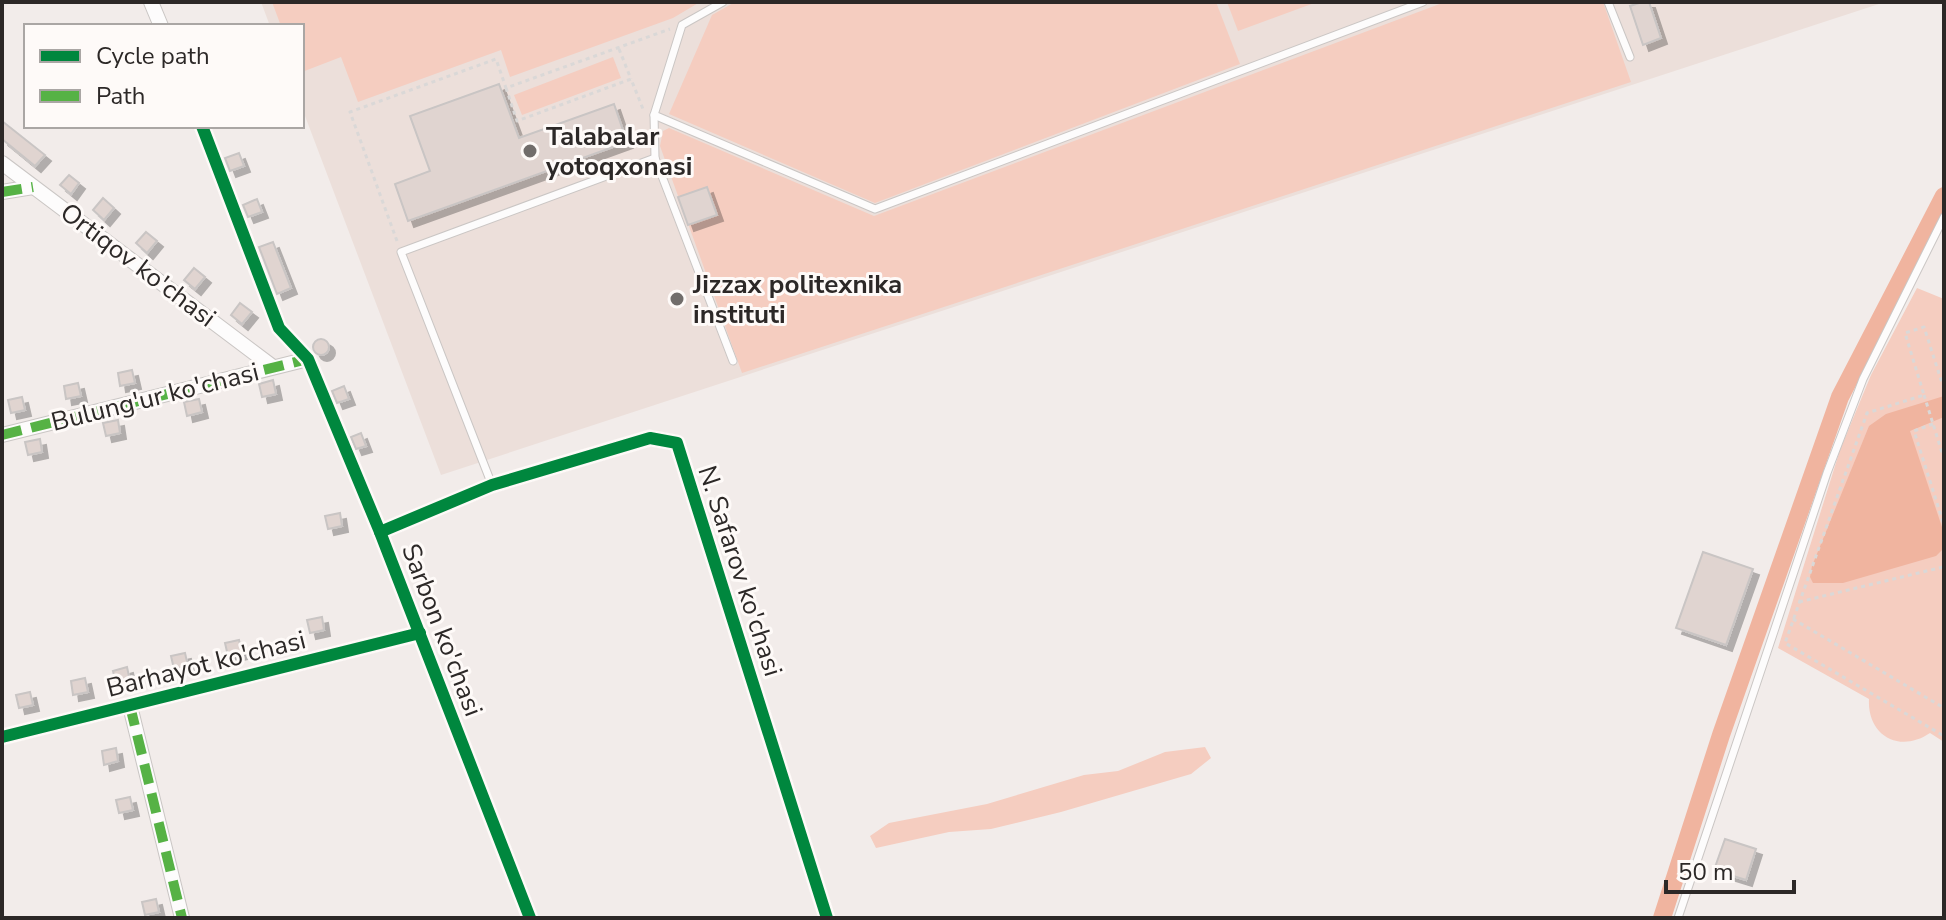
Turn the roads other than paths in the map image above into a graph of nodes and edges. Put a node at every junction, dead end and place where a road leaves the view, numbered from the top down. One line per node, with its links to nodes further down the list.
1 (151, 2): 5 (street)
2 (723, 2): 7 (lane)
3 (1423, 2): 7 (lane)
4 (1608, 2): 6 (lane)
5 (160, 24)
6 (1630, 57)
7 (654, 115): 9 (lane)
8 (203, 128): 14 (street)
9 (655, 158): 15 (lane); 18 (lane)
10 (2, 163): 11 (street, Ortiqov ko'chasi)
11 (33, 187): 12 (street); 16 (street, Ortiqov ko'chasi)
12 (2, 192)
13 (1944, 217): 26 (lane)
14 (308, 359): 16 (street, Bulung'ur ko'chasi); 19 (street, Sarbon ko'chasi)
15 (733, 361)
16 (273, 367): 17 (street, Bulung'ur ko'chasi)
17 (2, 435)
18 (492, 485): 19 (street, N. Safarov ko'chasi); 25 (street, N. Safarov ko'chasi)
19 (380, 532): 20 (street, Sarbon ko'chasi)
20 (420, 633): 21 (street, Barhayot ko'chasi); 24 (street, Sarbon ko'chasi)
21 (130, 706): 22 (street, Barhayot ko'chasi); 23 (street)
22 (2, 737)
23 (182, 918)
24 (530, 918)
25 (827, 918)
26 (1678, 918)

